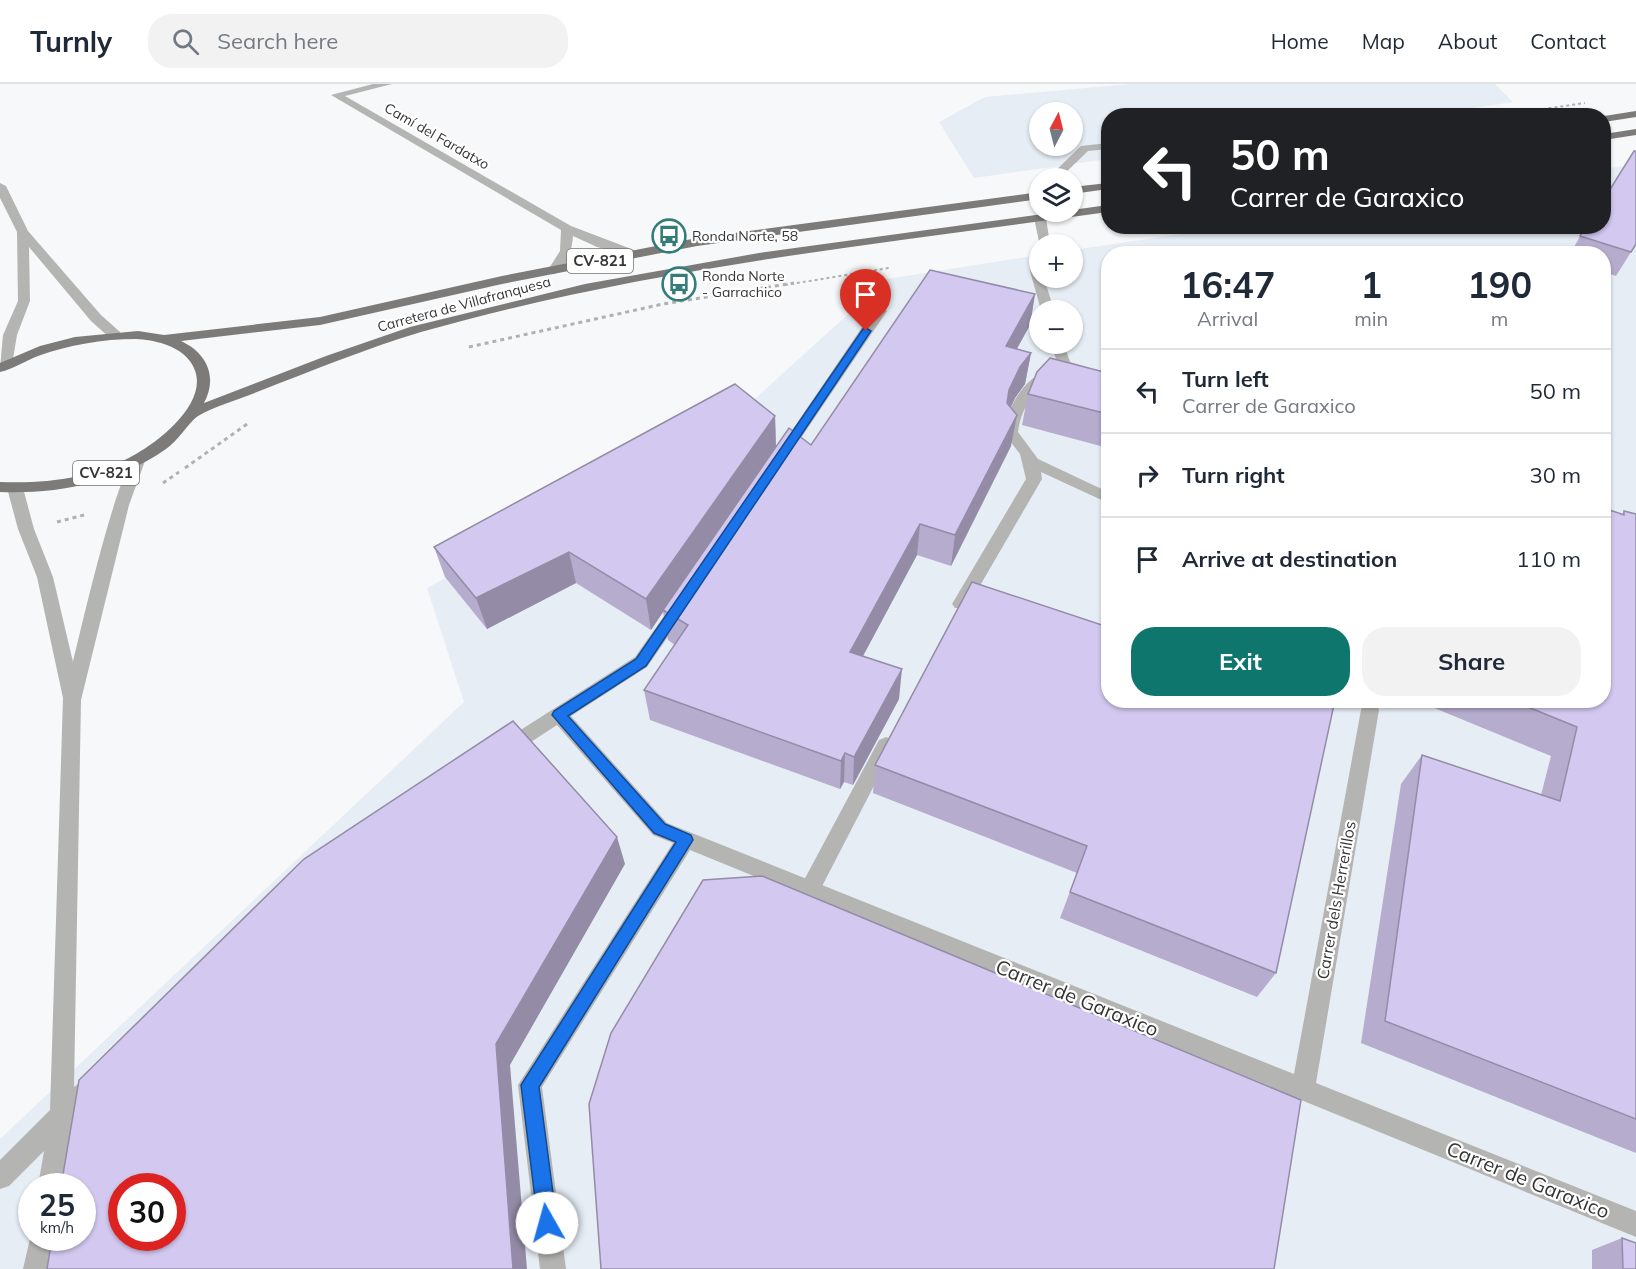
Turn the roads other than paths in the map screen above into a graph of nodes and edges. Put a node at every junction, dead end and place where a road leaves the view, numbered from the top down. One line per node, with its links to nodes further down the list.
1 (387, 84): 15 (street, Camí del Fardatxo)
2 (1636, 114): 3 (main road)
3 (1611, 117)
4 (1636, 132): 5 (main road)
5 (1611, 135)
6 (1101, 147): 7 (street)
7 (1064, 168)
8 (0, 186): 16 (street)
9 (1101, 187): 10 (main road)
10 (1083, 189)
11 (1029, 195): 17 (main road, Carretera de Villafranquesa / CV-821)
12 (1101, 209): 13 (main road, Carretera de Villafranquesa / CV-821)
13 (1083, 212)
14 (1029, 220): 26 (main road, Carretera de Villafranquesa / CV-821)
15 (567, 229): 17 (street); 18 (street)
16 (23, 232): 20 (street); 24 (street)
17 (636, 253): 18 (main road, Carretera de Villafranquesa / CV-821)
18 (554, 270): 21 (main road, Carretera de Villafranquesa / CV-821)
19 (880, 311): 29 (street)
20 (115, 335): 21 (main road, CV-821); 24 (main road, CV-821)
21 (163, 339): 26 (main road, CV-821)
22 (1061, 354): 23 (street)
23 (1064, 365): 25 (street); 28 (street)
24 (2, 366)
25 (1101, 376)
26 (193, 413): 27 (main road, CV-821)
27 (137, 461): 30 (main road, CV-821); 34 (street)
28 (1034, 463): 31 (street); 33 (street)
29 (774, 467)
30 (8, 488): 34 (street)
31 (1101, 495)
32 (688, 594): 36 (street)
33 (952, 621)
34 (72, 700): 43 (street)
35 (1370, 711): 42 (street, Carrer dels Herrerillos)
36 (559, 715): 38 (street); 39 (street, Carrer de Garaxico)
37 (892, 735): 40 (street)
38 (489, 759)
39 (686, 840): 40 (street, Carrer de Garaxico); 49 (street)
40 (810, 890): 42 (street, Carrer de Garaxico)
41 (104, 1074): 43 (street)
42 (1303, 1089): 46 (street, Carrer de Garaxico)
43 (62, 1116): 44 (street); 45 (street)
44 (52, 1173)
45 (0, 1177)
46 (1636, 1224)
47 (39, 1251): 48 (street)
48 (36, 1269)
49 (553, 1269)

